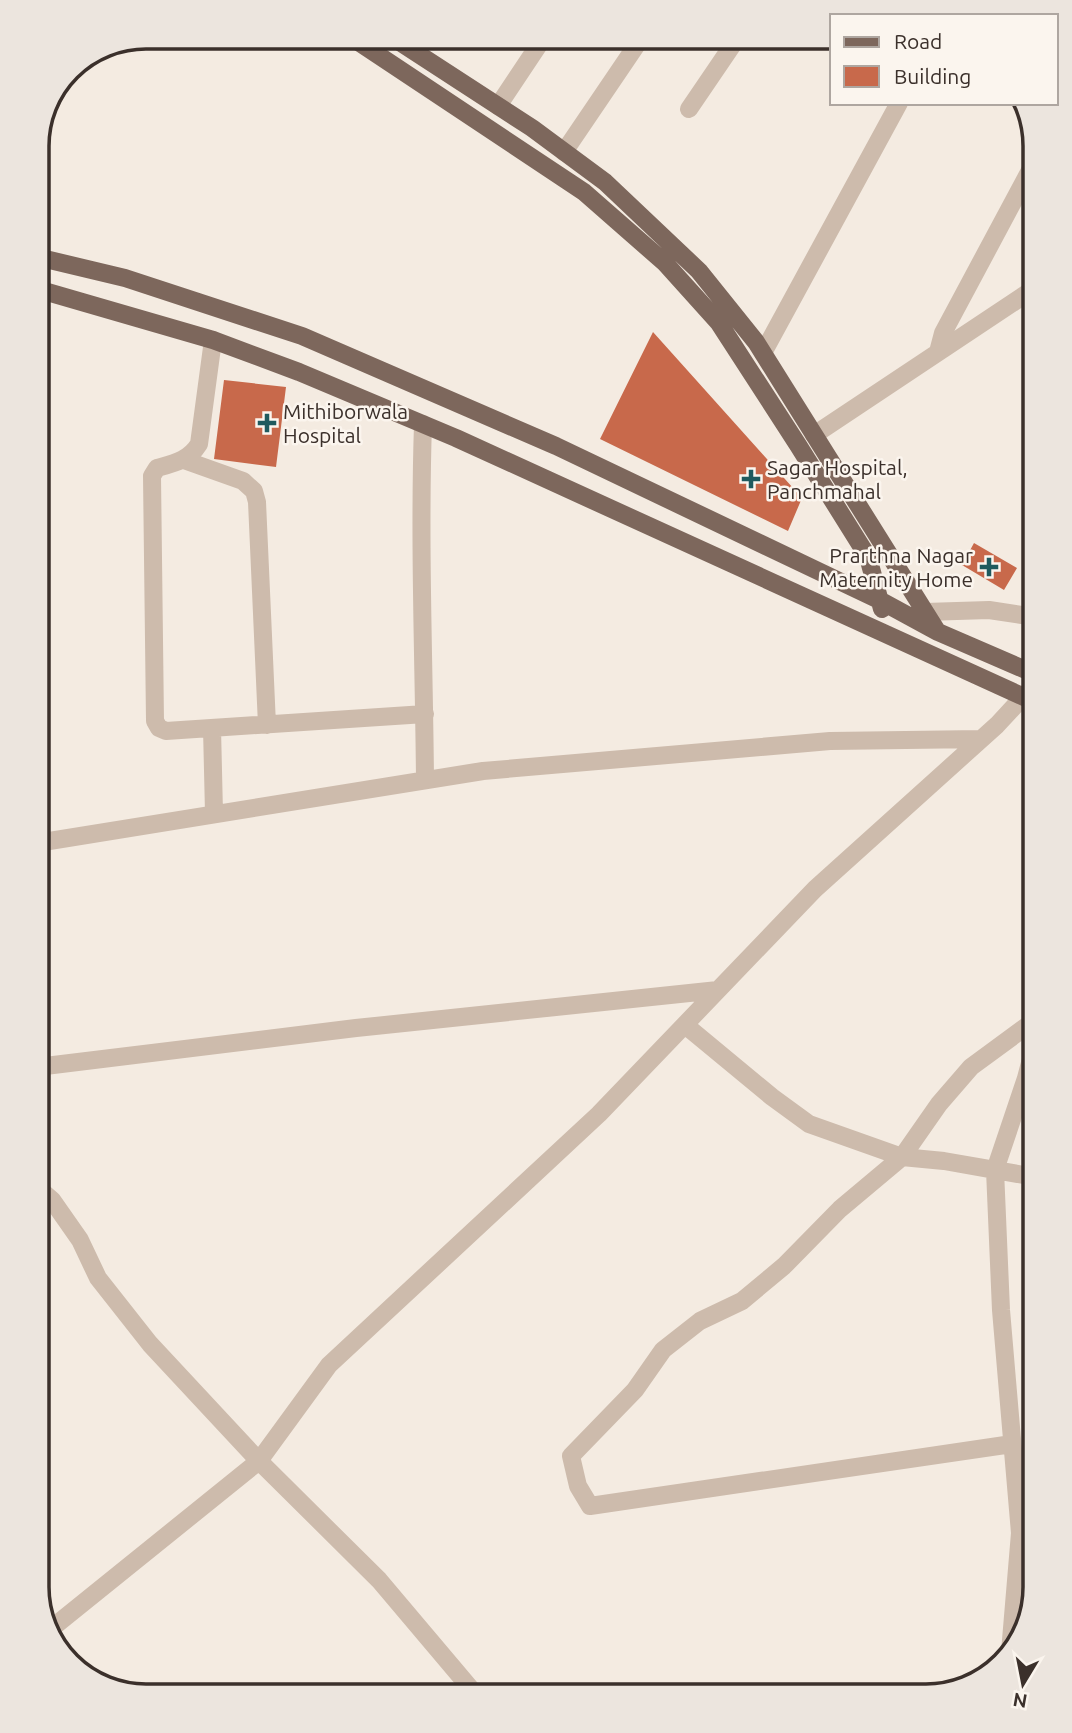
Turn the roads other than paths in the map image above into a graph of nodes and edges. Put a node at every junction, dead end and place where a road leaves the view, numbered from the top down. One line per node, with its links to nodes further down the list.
1 (369, 49): 20 (main road)
2 (410, 49): 7 (main road)
3 (536, 49): 7 (street)
4 (634, 49): 9 (street)
5 (730, 49): 8 (street)
6 (898, 105): 16 (street)
7 (498, 106): 9 (main road)
8 (690, 109)
9 (564, 152): 16 (main road)
10 (1023, 183): 15 (street)
11 (49, 260): 20 (main road)
12 (49, 292): 14 (main road)
13 (1023, 296): 15 (street)
14 (213, 340): 17 (main road); 19 (street)
15 (938, 352): 18 (street)
16 (763, 353): 18 (main road)
17 (423, 424): 24 (main road); 29 (street)
18 (814, 435): 21 (main road)
19 (184, 460): 30 (street); 31 (street)
20 (881, 601): 23 (main road); 24 (main road)
21 (925, 612): 22 (street); 23 (main road)
22 (1023, 615)
23 (938, 632): 25 (main road); 26 (main road)
24 (885, 633): 25 (main road)
25 (946, 661): 27 (main road)
26 (1023, 669)
27 (1023, 691)
28 (1023, 701): 32 (street)
29 (425, 713): 30 (street); 33 (street)
30 (267, 724): 31 (street)
31 (212, 728): 34 (street)
32 (981, 739): 33 (street); 36 (street)
33 (425, 780): 34 (street)
34 (214, 813): 35 (street)
35 (49, 841)
36 (718, 990): 37 (street); 39 (street)
37 (685, 1025): 41 (street); 46 (street)
38 (1023, 1029): 41 (street)
39 (49, 1066)
40 (1023, 1087): 42 (street)
41 (902, 1157): 42 (street); 45 (street)
42 (995, 1170): 43 (street); 45 (street)
43 (1023, 1175)
44 (49, 1197): 46 (street)
45 (1012, 1444): 48 (street)
46 (259, 1461): 47 (street); 49 (street)
47 (57, 1624)
48 (1012, 1632)
49 (467, 1684)

